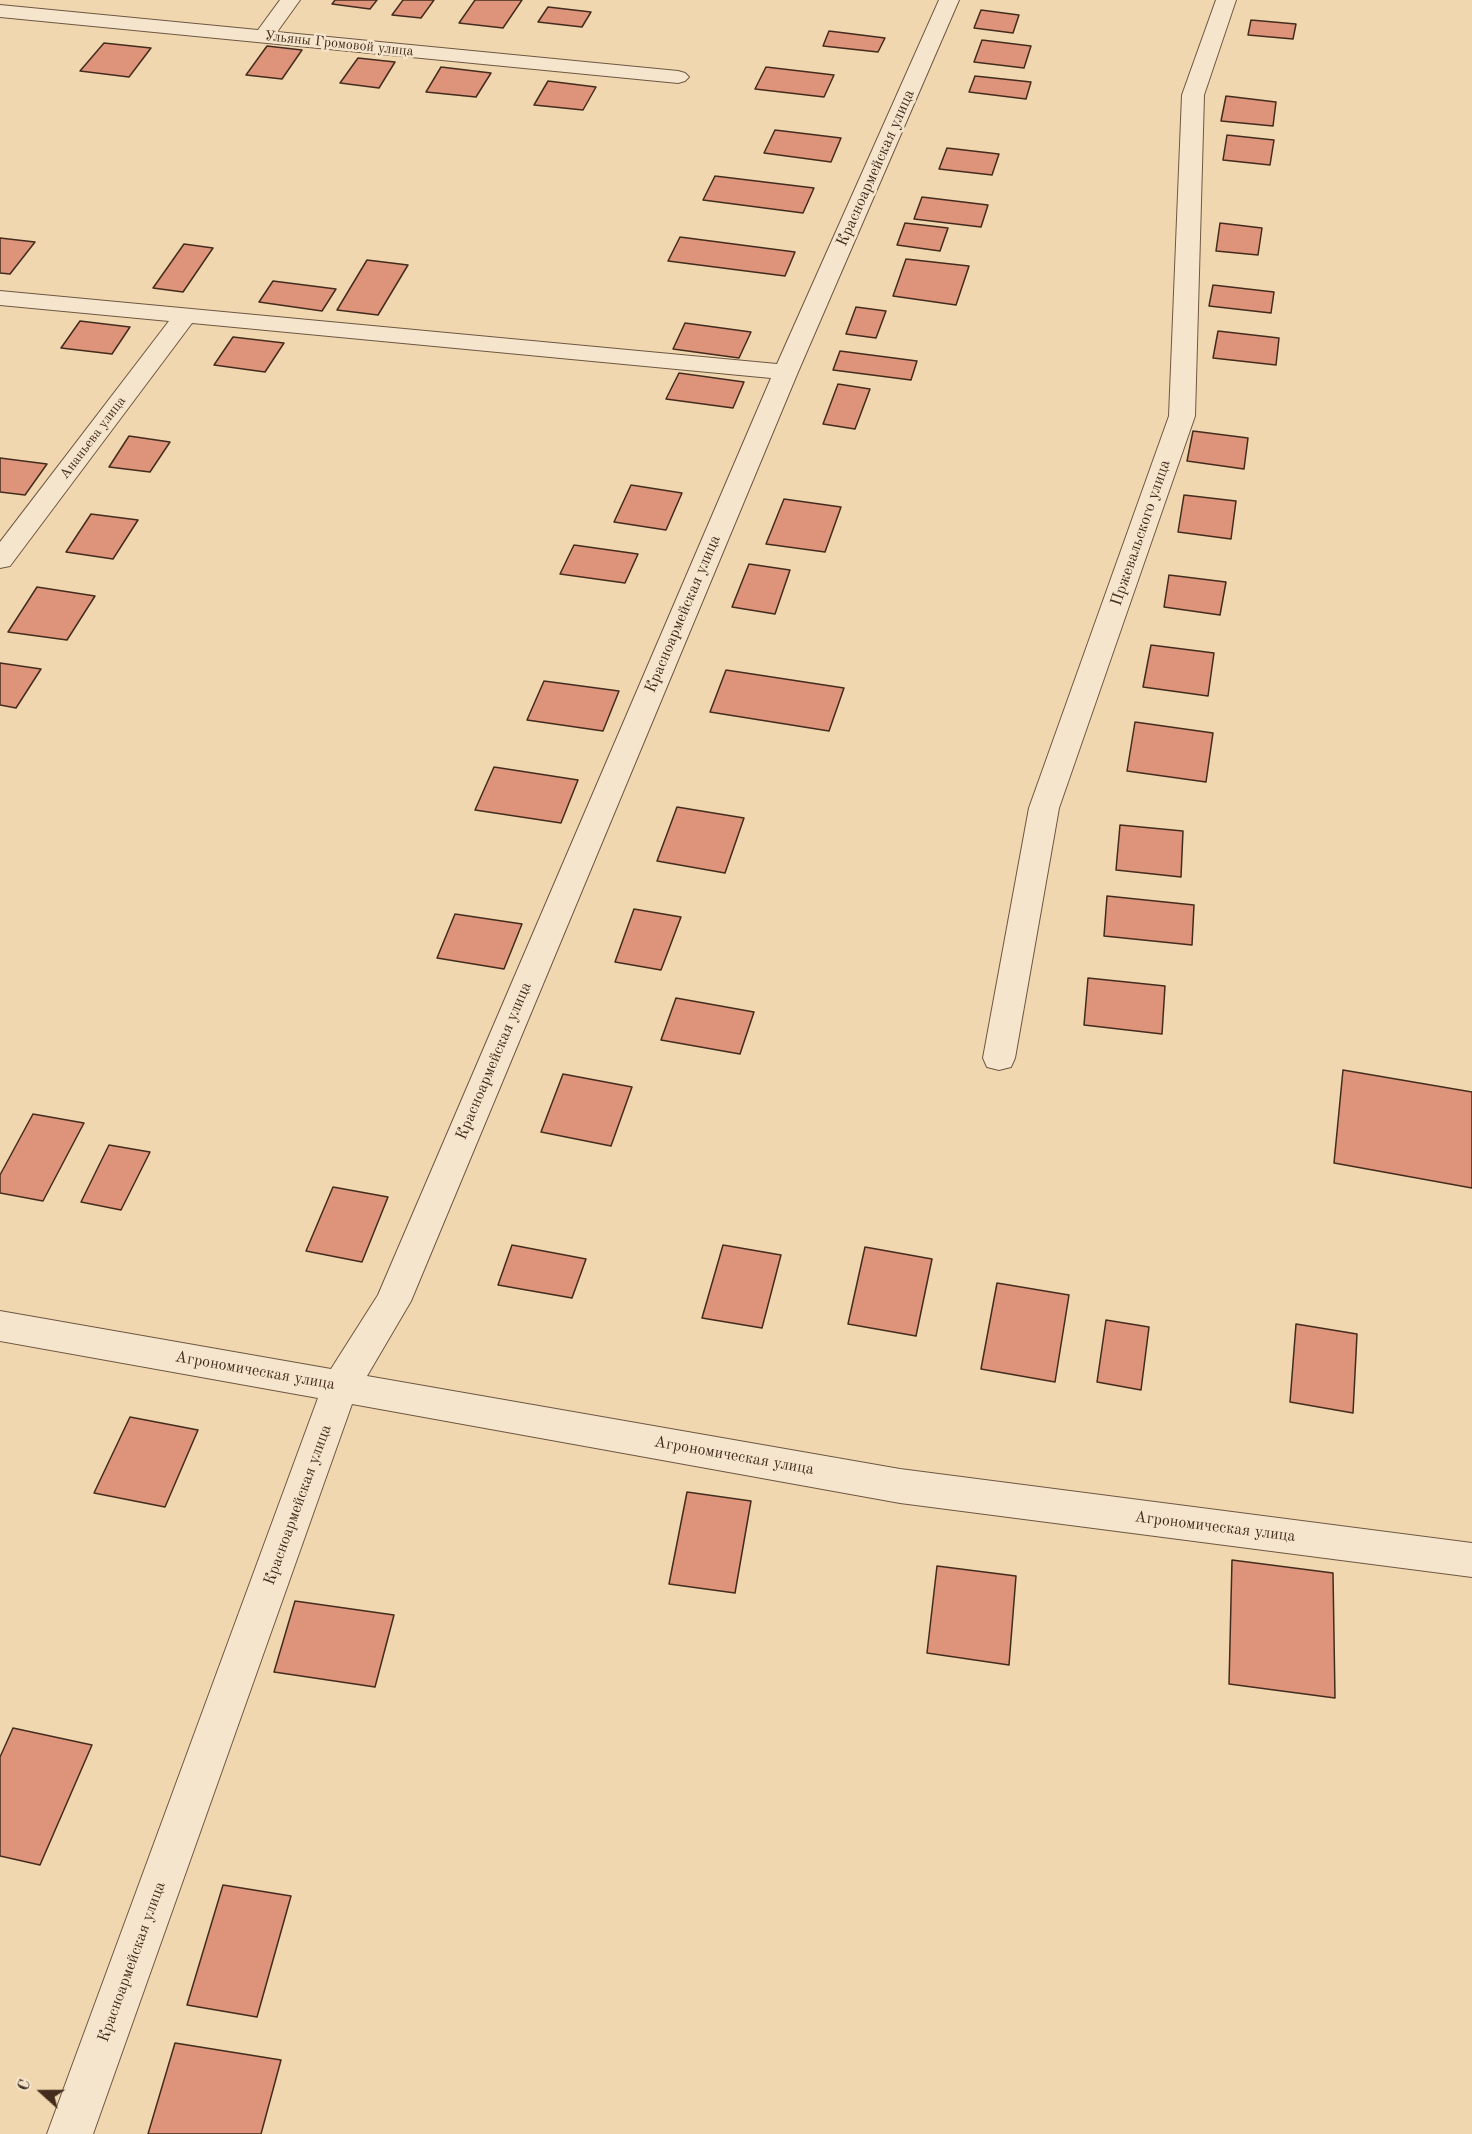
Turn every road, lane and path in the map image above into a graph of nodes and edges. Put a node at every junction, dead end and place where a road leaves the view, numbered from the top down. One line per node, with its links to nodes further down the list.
1 (290, 0): 5 (street)
2 (949, 0): 9 (street, Красноармейская улица)
3 (1226, 0): 11 (street, Пржевальского улица)
4 (0, 10): 5 (street, Ульяны Громовой улица)
5 (264, 36): 6 (street, Ульяны Громовой улица)
6 (678, 77)
7 (0, 298): 8 (street)
8 (185, 316): 9 (street); 10 (street, Ананьева улица)
9 (786, 372): 13 (street, Красноармейская улица)
10 (0, 560)
11 (999, 1058)
12 (0, 1326): 13 (street, Агрономическая улица)
13 (340, 1387): 14 (street, Агрономическая улица); 15 (street, Красноармейская улица)
14 (1472, 1560)
15 (70, 2134)

